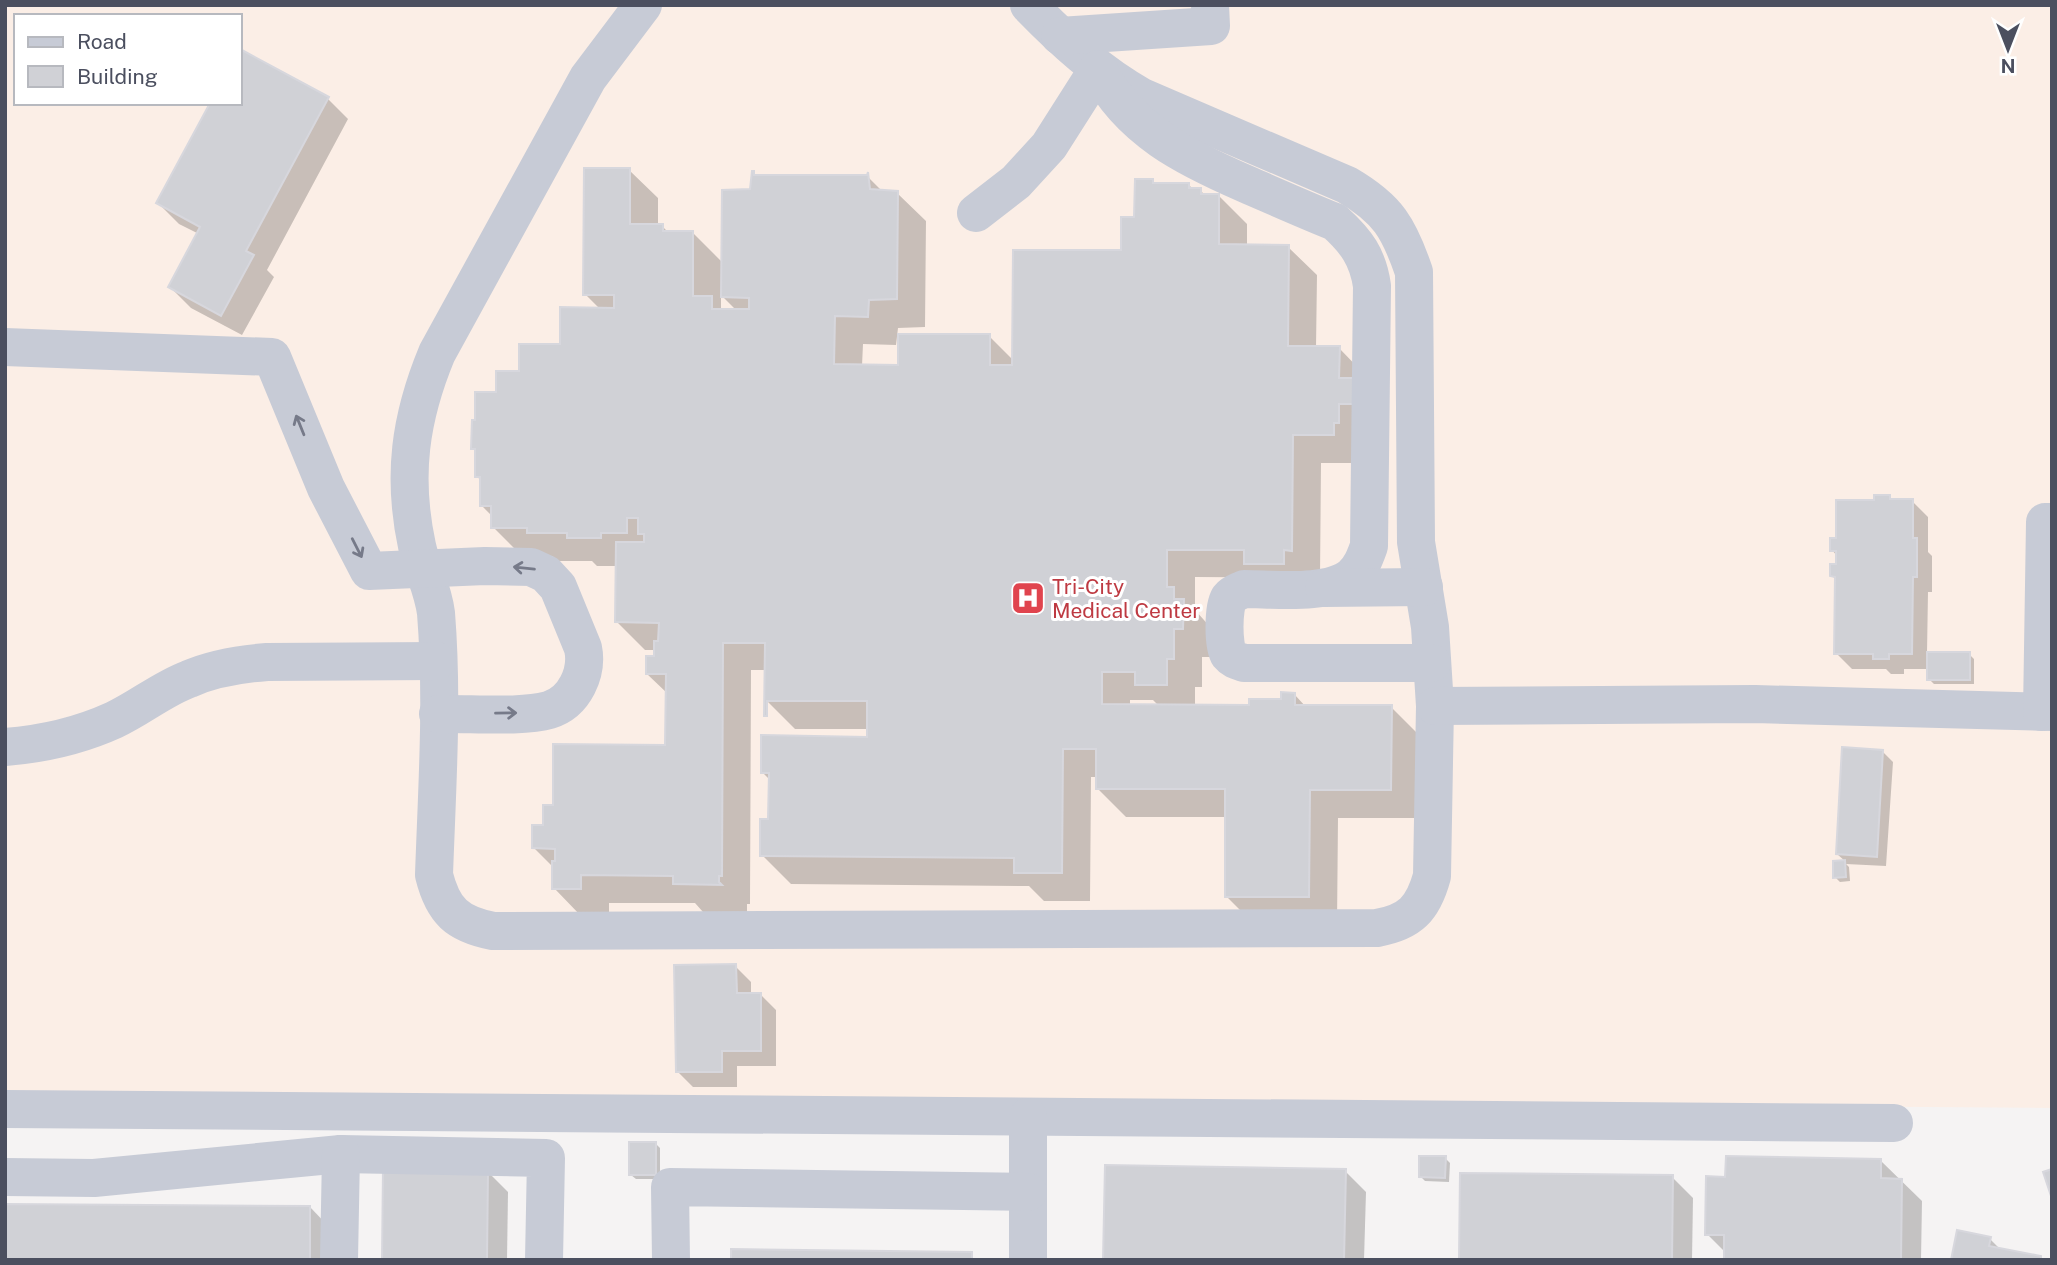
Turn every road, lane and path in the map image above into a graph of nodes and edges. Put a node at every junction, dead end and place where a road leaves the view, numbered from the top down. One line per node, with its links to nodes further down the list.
1 (643, 5): 9 (street)
2 (1029, 5): 4 (street)
3 (1210, 5): 4 (street)
4 (1060, 36): 5 (street)
5 (1098, 69): 6 (street); 10 (street); 11 (street)
6 (976, 213)
7 (5, 347): 9 (street)
8 (2052, 522): 15 (street)
9 (424, 569): 12 (street); 16 (street, one-way to 9)
10 (1424, 587): 11 (street); 13 (street)
11 (1318, 588): 13 (street)
12 (437, 661): 16 (street); 17 (street)
13 (1432, 663): 14 (street)
14 (1435, 706): 15 (street); 16 (street)
15 (2047, 712)
16 (438, 714)
17 (5, 747)
18 (5, 1109): 19 (street)
19 (1028, 1116): 20 (street); 23 (street)
20 (1894, 1123)
21 (341, 1154): 22 (street); 24 (street); 25 (street)
22 (5, 1177)
23 (1028, 1192): 26 (street); 27 (street)
24 (339, 1260)
25 (544, 1260)
26 (671, 1260)
27 (1028, 1260)

